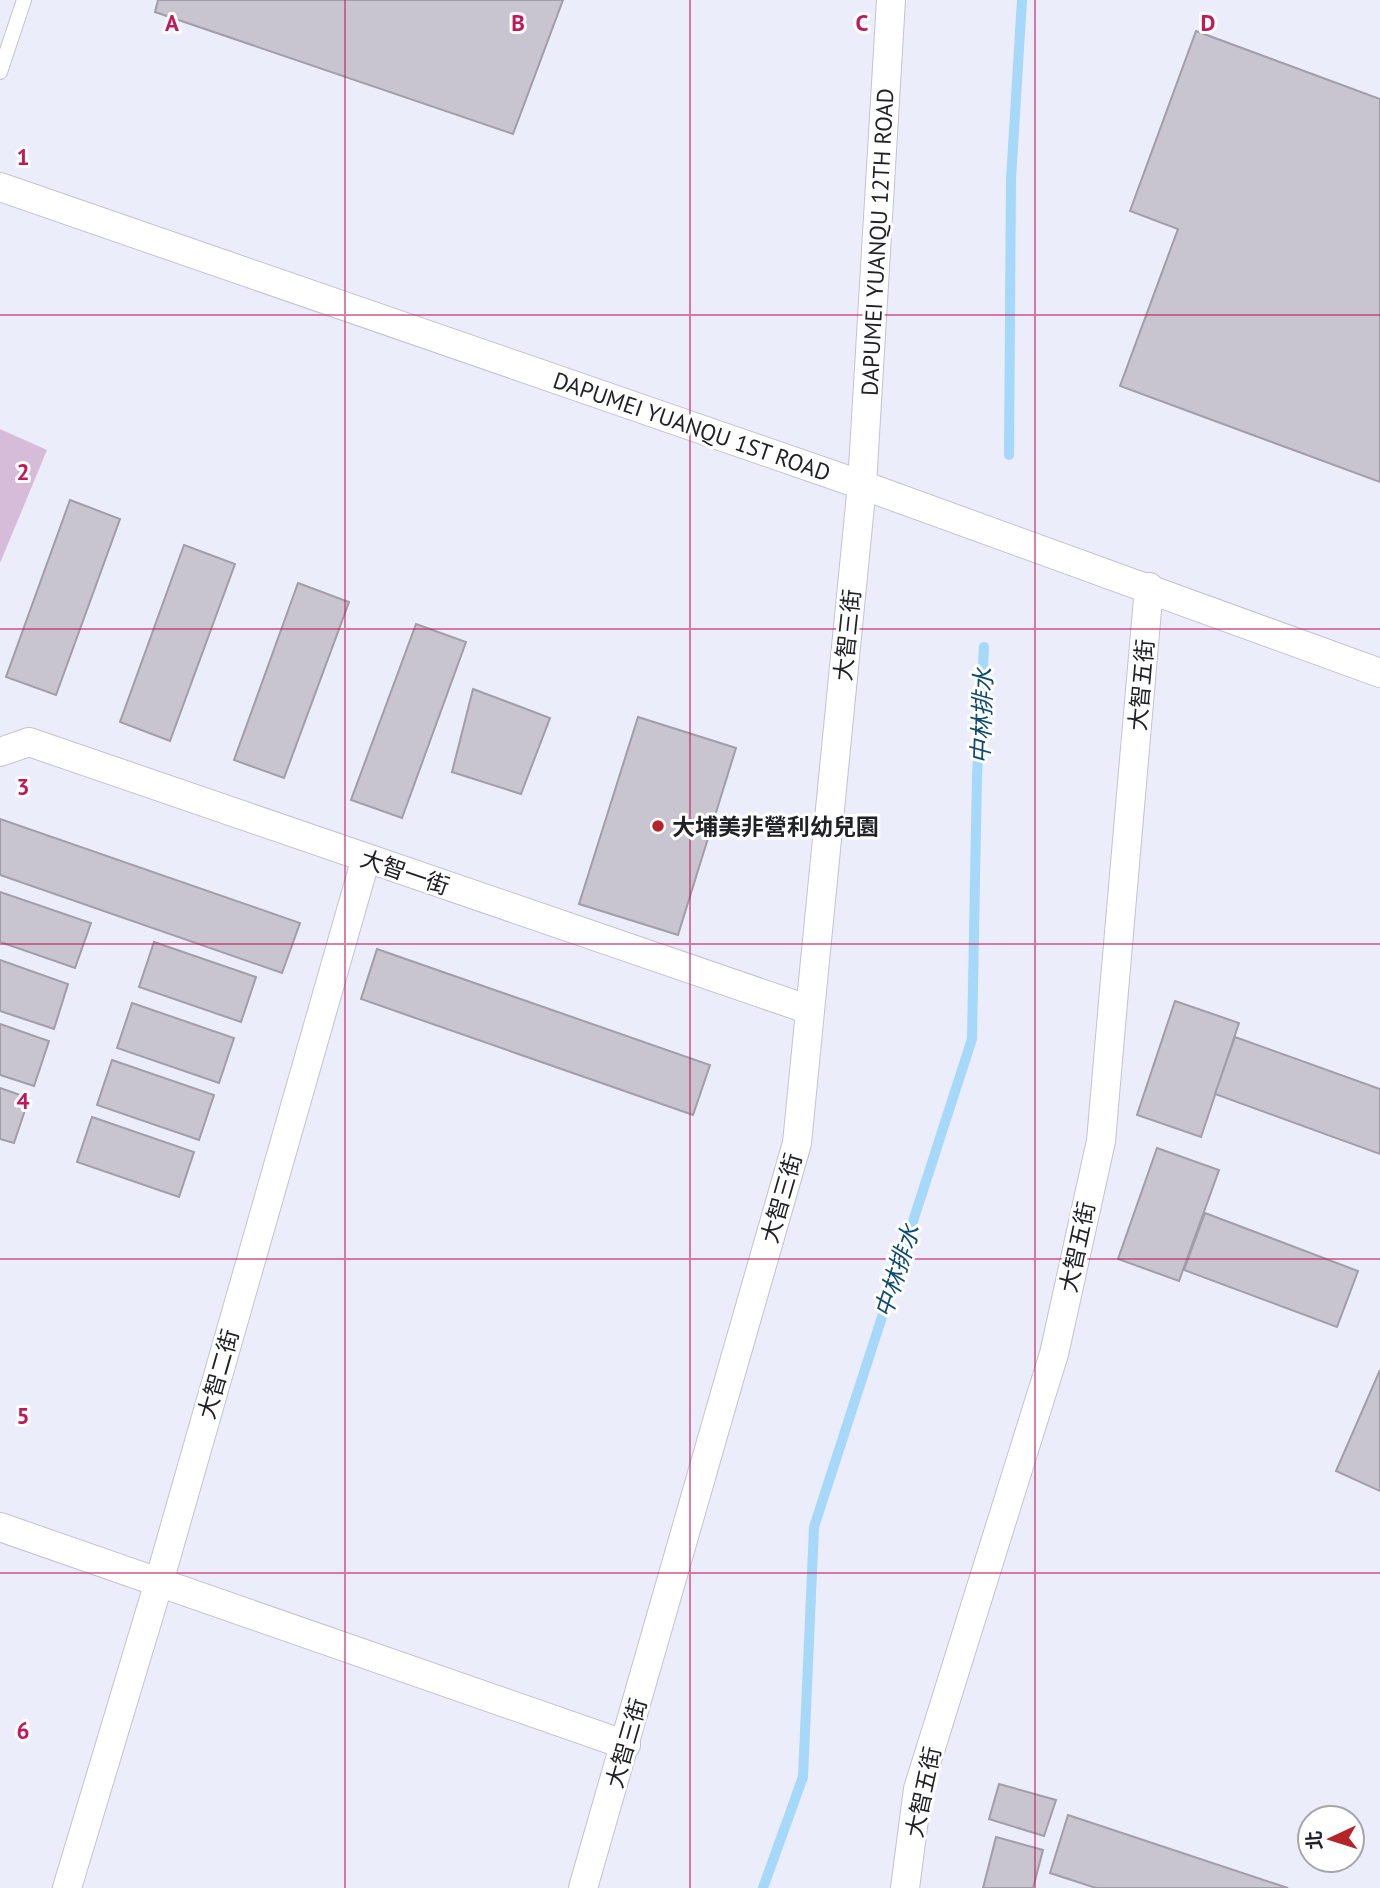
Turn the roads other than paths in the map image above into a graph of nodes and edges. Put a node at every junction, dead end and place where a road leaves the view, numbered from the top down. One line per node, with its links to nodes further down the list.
1 (24, 0): 3 (lane)
2 (891, 0): 6 (street, DAPUMEI YUANQU 12TH ROAD)
3 (4, 50): 4 (lane)
4 (0, 72)
5 (0, 187): 6 (street, DAPUMEI YUANQU 1ST ROAD)
6 (862, 485): 7 (street, DAPUMEI YUANQU 1ST ROAD); 11 (street, 大智三街)
7 (1150, 587): 8 (street, DAPUMEI YUANQU 1ST ROAD); 17 (street, 大智五街)
8 (1380, 673)
9 (0, 752): 10 (street, 大智一街)
10 (366, 858): 11 (street, 大智一街); 13 (street, 大智二街)
11 (810, 1010): 14 (street, 大智三街)
12 (0, 1527): 13 (street)
13 (159, 1582): 14 (street); 15 (street, 大智二街)
14 (626, 1745): 16 (street, 大智三街)
15 (67, 1888)
16 (583, 1888)
17 (905, 1888)

